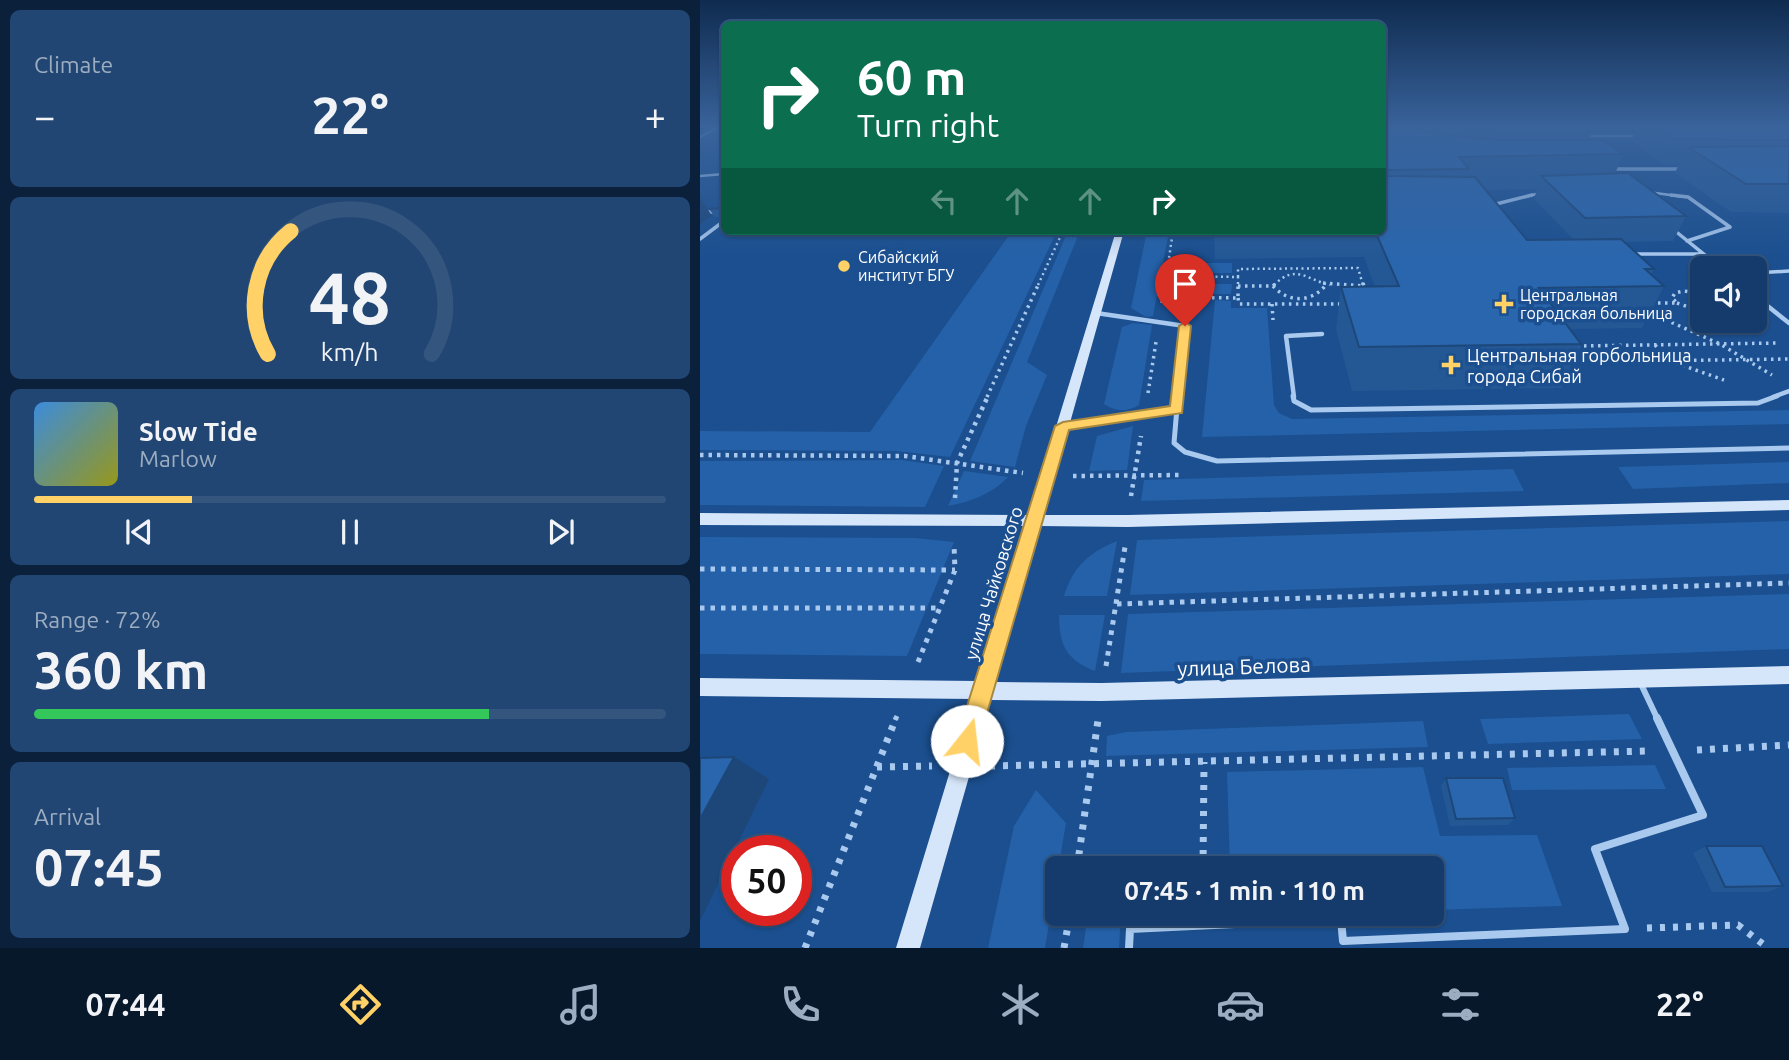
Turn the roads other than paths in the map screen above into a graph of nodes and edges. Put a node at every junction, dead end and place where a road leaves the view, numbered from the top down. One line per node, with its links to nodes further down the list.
1 (721, 174): 2 (lane)
2 (700, 176)
3 (1648, 192): 12 (lane)
4 (1551, 193): 5 (lane)
5 (1490, 205)
6 (700, 212): 7 (lane)
7 (721, 212)
8 (721, 223): 11 (lane)
9 (1666, 223): 12 (lane)
10 (1119, 235): 19 (main road, улица Чайковского)
11 (700, 239)
12 (1687, 241): 14 (lane)
13 (1627, 254): 14 (lane)
14 (1703, 254): 15 (lane)
15 (1706, 256)
16 (1789, 271): 17 (lane)
17 (1767, 272)
18 (1767, 306): 20 (lane)
19 (1096, 313): 23 (lane); 24 (main road, улица Чайковского)
20 (1789, 323)
21 (1322, 334): 22 (lane)
22 (1789, 391)
23 (1177, 410): 24 (lane); 25 (lane)
24 (1063, 426): 28 (main road, улица Чайковского)
25 (1789, 448)
26 (1789, 505): 28 (main road)
27 (700, 519): 28 (main road)
28 (1034, 522): 32 (main road, улица Чайковского)
29 (1789, 675): 30 (main road, улица Белова)
30 (1639, 679): 32 (main road, улица Белова); 34 (lane)
31 (700, 687): 32 (main road, улица Белова)
32 (982, 691): 33 (main road, улица Чайковского)
33 (908, 948)
34 (1129, 948)

